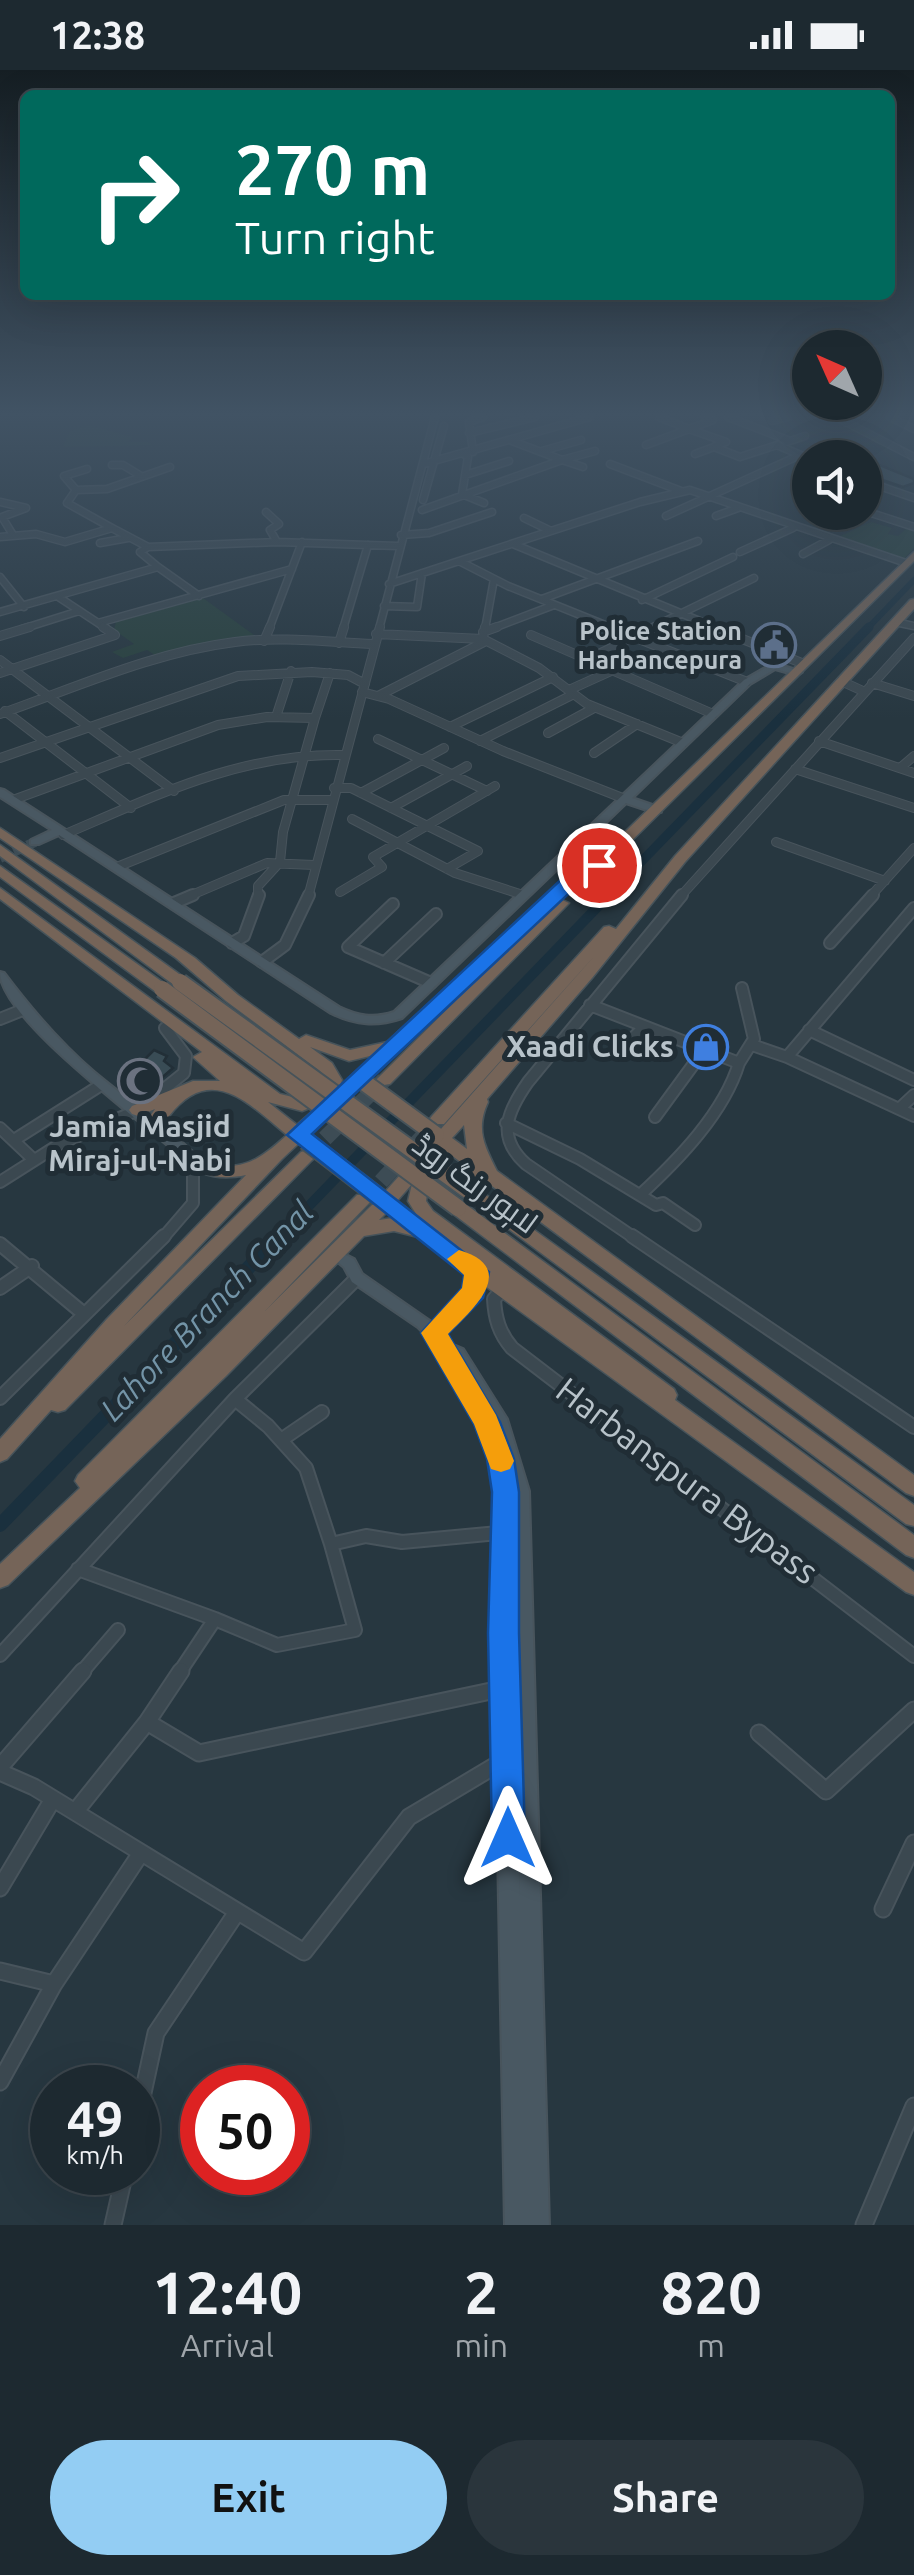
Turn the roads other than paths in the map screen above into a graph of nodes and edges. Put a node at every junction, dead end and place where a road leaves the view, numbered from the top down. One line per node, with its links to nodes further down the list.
1 (92, 518): 10 (street)
2 (272, 518): 20 (street)
3 (407, 518): 16 (street)
4 (475, 518): 16 (street)
5 (524, 518): 14 (street)
6 (596, 518): 14 (street)
7 (766, 518): 11 (street)
8 (885, 518): 9 (street)
9 (914, 527)
10 (112, 528): 15 (street); 17 (street)
11 (792, 528)
12 (792, 528): 41 (street)
13 (799, 530): 18 (street)
14 (551, 531): 23 (street)
15 (5, 532)
16 (402, 535): 25 (street)
17 (129, 538): 19 (street); 26 (street)
18 (829, 540): 27 (street); 28 (street)
19 (100, 542)
20 (277, 542): 21 (street); 26 (street)
21 (302, 542): 24 (street); 31 (street)
22 (698, 542): 36 (street)
23 (513, 544): 29 (street); 36 (street)
24 (368, 545): 25 (street); 59 (street)
25 (398, 546): 37 (street)
26 (148, 548): 30 (street)
27 (803, 554)
28 (910, 559): 65 (highway)
29 (458, 561): 32 (street); 35 (street)
30 (158, 568): 38 (street); 39 (street)
31 (292, 569): 39 (street); 58 (street)
32 (422, 573): 37 (street); 44 (street)
33 (0, 577): 45 (street)
34 (754, 578): 48 (street)
35 (494, 579): 40 (street); 55 (street)
36 (593, 579): 40 (street); 41 (street)
37 (389, 584): 44 (street)
38 (58, 596): 45 (street); 46 (street)
39 (199, 596): 50 (street)
40 (540, 599): 43 (street)
41 (642, 600): 48 (street)
42 (914, 602): 49 (highway)
43 (554, 605): 55 (street); 56 (street)
44 (384, 606): 52 (street)
45 (24, 607): 47 (street)
46 (80, 611): 50 (street); 54 (street)
47 (0, 612)
48 (680, 616): 56 (street); 61 (street)
49 (895, 622): 51 (street); 72 (highway)
50 (98, 623): 64 (street)
51 (914, 626)
52 (376, 634): 55 (street); 60 (street)
53 (531, 635): 63 (street)
54 (0, 636)
55 (484, 637): 71 (street); 77 (street)
56 (636, 637): 63 (street); 73 (street)
57 (914, 638): 74 (street)
58 (264, 640): 59 (street); 79 (street)
59 (339, 643): 60 (street)
60 (373, 644): 75 (street)
61 (780, 655): 65 (street); 66 (street)
62 (0, 660): 64 (street)
63 (586, 660): 67 (street)
64 (12, 668): 69 (street); 79 (street)
65 (801, 668): 66 (street); 119 (highway)
66 (766, 669): 73 (street)
67 (611, 670): 76 (street); 82 (street)
68 (292, 671): 70 (street); 83 (street); 87 (street)
69 (0, 673)
70 (330, 673): 75 (street); 84 (street)
71 (552, 677): 76 (street); 86 (street)
72 (840, 681): 74 (street); 129 (highway)
73 (746, 682): 82 (street)
74 (869, 687): 78 (street); 91 (street)
75 (363, 688): 77 (street); 97 (street)
76 (572, 692): 80 (street); 90 (street)
77 (378, 696): 86 (street)
78 (914, 696)
79 (49, 697): 81 (street); 87 (street)
80 (594, 708): 85 (street); 88 (street)
81 (2, 711): 92 (street)
82 (713, 714): 93 (street)
83 (276, 717): 84 (street); 100 (street)
84 (315, 718): 95 (street)
85 (637, 724): 93 (street); 96 (street)
86 (450, 726): 90 (street)
87 (88, 727): 92 (street); 100 (street)
88 (548, 734)
89 (378, 739): 101 (street)
90 (480, 740): 112 (street)
91 (820, 741): 103 (street); 104 (street)
92 (44, 743): 99 (street); 105 (street)
93 (683, 743): 112 (street)
94 (444, 748): 101 (street)
95 (305, 751): 97 (street); 109 (street); 114 (street)
96 (594, 753)
97 (343, 755): 108 (street)
98 (914, 756): 103 (street)
99 (0, 758)
100 (128, 758): 105 (street); 109 (street)
101 (421, 760): 107 (street); 111 (street)
102 (466, 766): 107 (street)
103 (900, 768): 106 (street)
104 (794, 769): 118 (street); 154 (street)
105 (84, 773): 113 (street); 116 (street)
106 (914, 773)
107 (451, 774): 117 (street); 121 (street)
108 (334, 788): 111 (street); 115 (street)
109 (174, 791): 116 (street)
110 (0, 792): 113 (street)
111 (361, 792): 117 (street)
112 (624, 799): 119 (street); 136 (street)
113 (13, 800): 123 (street)
114 (292, 800): 115 (street); 130 (street); 133 (street)
115 (331, 800): 131 (street)
116 (131, 808): 123 (street)
117 (392, 808): 121 (street)
118 (914, 808)
119 (658, 810): 132 (highway)
120 (352, 819): 126 (street)
121 (428, 825): 126 (street); 134 (street)
122 (0, 832): 148 (highway)
123 (61, 833): 124 (street); 133 (street)
124 (35, 842)
125 (776, 842): 138 (street)
126 (396, 844): 134 (street); 140 (street)
127 (914, 848): 138 (street)
128 (0, 849): 196 (highway, لاہور رنگ روڈ, bridge)
129 (680, 858): 152 (highway); 185 (highway)
130 (280, 862): 131 (street); 142 (street); 146 (street)
131 (314, 865): 149 (street)
132 (599, 865): 137 (highway); 170 (highway)
133 (117, 866): 142 (street)
134 (447, 869): 141 (street)
135 (0, 870): 196 (highway, لاہور رنگ روڈ, bridge)
136 (550, 871): 137 (street); 141 (street)
137 (574, 878): 163 (highway)
138 (885, 881): 147 (street)
139 (0, 892): 151 (highway)
140 (340, 892)
141 (523, 895): 155 (street)
142 (174, 903): 146 (street)
143 (392, 904): 150 (street)
144 (914, 908): 162 (street)
145 (436, 914): 150 (street)
146 (232, 942): 149 (street)
147 (830, 943)
148 (182, 956): 151 (highway); 164 (highway)
149 (262, 962): 155 (street)
150 (384, 963): 155 (street)
151 (106, 975): 160 (highway)
152 (586, 975): 154 (street); 176 (highway)
153 (0, 976): 158 (street)
154 (610, 981): 157 (street)
155 (431, 983)
156 (742, 988): 165 (street)
157 (590, 1005): 161 (street); 183 (street)
158 (25, 1009): 159 (street); 173 (street)
159 (0, 1019)
160 (165, 1028): 174 (highway); 179 (street)
161 (643, 1028): 166 (street); 167 (street)
162 (809, 1030): 168 (street); 171 (street)
163 (400, 1039): 164 (highway); 172 (highway)
164 (306, 1040): 172 (highway)
165 (752, 1045): 168 (street); 169 (street)
166 (704, 1050): 169 (street); 182 (street)
167 (618, 1054)
168 (787, 1057): 178 (street)
169 (739, 1063): 194 (street)
170 (384, 1080)
171 (914, 1080)
172 (361, 1081): 185 (highway, bridge); 188 (highway)
173 (101, 1084): 179 (street); 187 (street)
174 (241, 1089): 175 (highway); 180 (highway)
175 (185, 1090): 179 (highway); 186 (highway)
176 (486, 1091): 185 (highway); 193 (highway)
177 (914, 1095): 178 (street)
178 (899, 1109): 181 (street)
179 (138, 1110): 186 (street); 190 (street)
180 (270, 1113): 188 (highway); 189 (highway)
181 (914, 1116)
182 (655, 1118)
183 (506, 1123): 194 (street); 212 (street)
184 (0, 1128): 187 (street)
185 (439, 1131): 193 (highway); 195 (highway)
186 (166, 1132): 191 (street)
187 (14, 1140): 190 (street)
188 (304, 1144): 189 (highway); 195 (highway, bridge); 215 (highway)
189 (276, 1156): 191 (highway); 215 (highway)
190 (34, 1160): 192 (street)
191 (193, 1160): 207 (street)
192 (0, 1182)
193 (514, 1195): 214 (highway); 216 (highway)
194 (640, 1195): 197 (street)
195 (376, 1200): 198 (highway); 199 (highway); 222 (highway)
196 (466, 1201): 217 (highway, لاہور رنگ روڈ); 220 (highway, لاہور رنگ روڈ)
197 (695, 1224)
198 (358, 1230): 199 (highway); 201 (highway)
199 (434, 1240): 203 (highway)
200 (0, 1244): 202 (street)
201 (336, 1255): 204 (street); 222 (highway)
202 (32, 1266): 205 (street); 207 (street)
203 (477, 1272): 206 (highway); 208 (street)
204 (357, 1278): 208 (street); 210 (street)
205 (0, 1288)
206 (502, 1290): 214 (highway); 227 (street, Harbanspura Bypass)
207 (84, 1314): 209 (street)
208 (440, 1341): 218 (street)
209 (0, 1398)
210 (235, 1400): 213 (street); 221 (street)
211 (322, 1412): 213 (street)
212 (914, 1427)
213 (281, 1440): 219 (street)
214 (736, 1454): 223 (highway)
215 (0, 1457)
216 (914, 1487)
217 (914, 1517)
218 (513, 1532): 219 (street); 228 (street)
219 (331, 1544): 224 (street)
220 (914, 1548)
221 (78, 1569): 224 (street); 226 (street)
222 (0, 1576)
223 (914, 1585)
224 (215, 1618): 230 (street)
225 (118, 1630): 234 (street)
226 (0, 1655)
227 (914, 1656)
228 (514, 1684): 230 (street); 232 (street); 233 (street)
229 (914, 1710): 231 (street)
230 (147, 1722): 236 (street)
231 (760, 1732)
232 (524, 1744): 233 (street); 250 (street)
233 (508, 1758): 241 (street); 249 (street)
234 (0, 1770): 235 (street)
235 (53, 1799): 236 (street); 239 (street)
236 (75, 1812): 238 (street)
237 (914, 1842): 240 (street)
238 (141, 1853): 241 (street); 243 (street)
239 (0, 1888)
240 (883, 1909)
241 (237, 1912): 244 (street)
242 (0, 1970): 243 (street)
243 (54, 1984): 245 (street)
244 (149, 2065)
245 (0, 2082)
246 (914, 2106): 251 (street)
247 (120, 2195): 248 (street)
248 (113, 2225)
249 (518, 2225)
250 (537, 2225)
251 (864, 2225)

